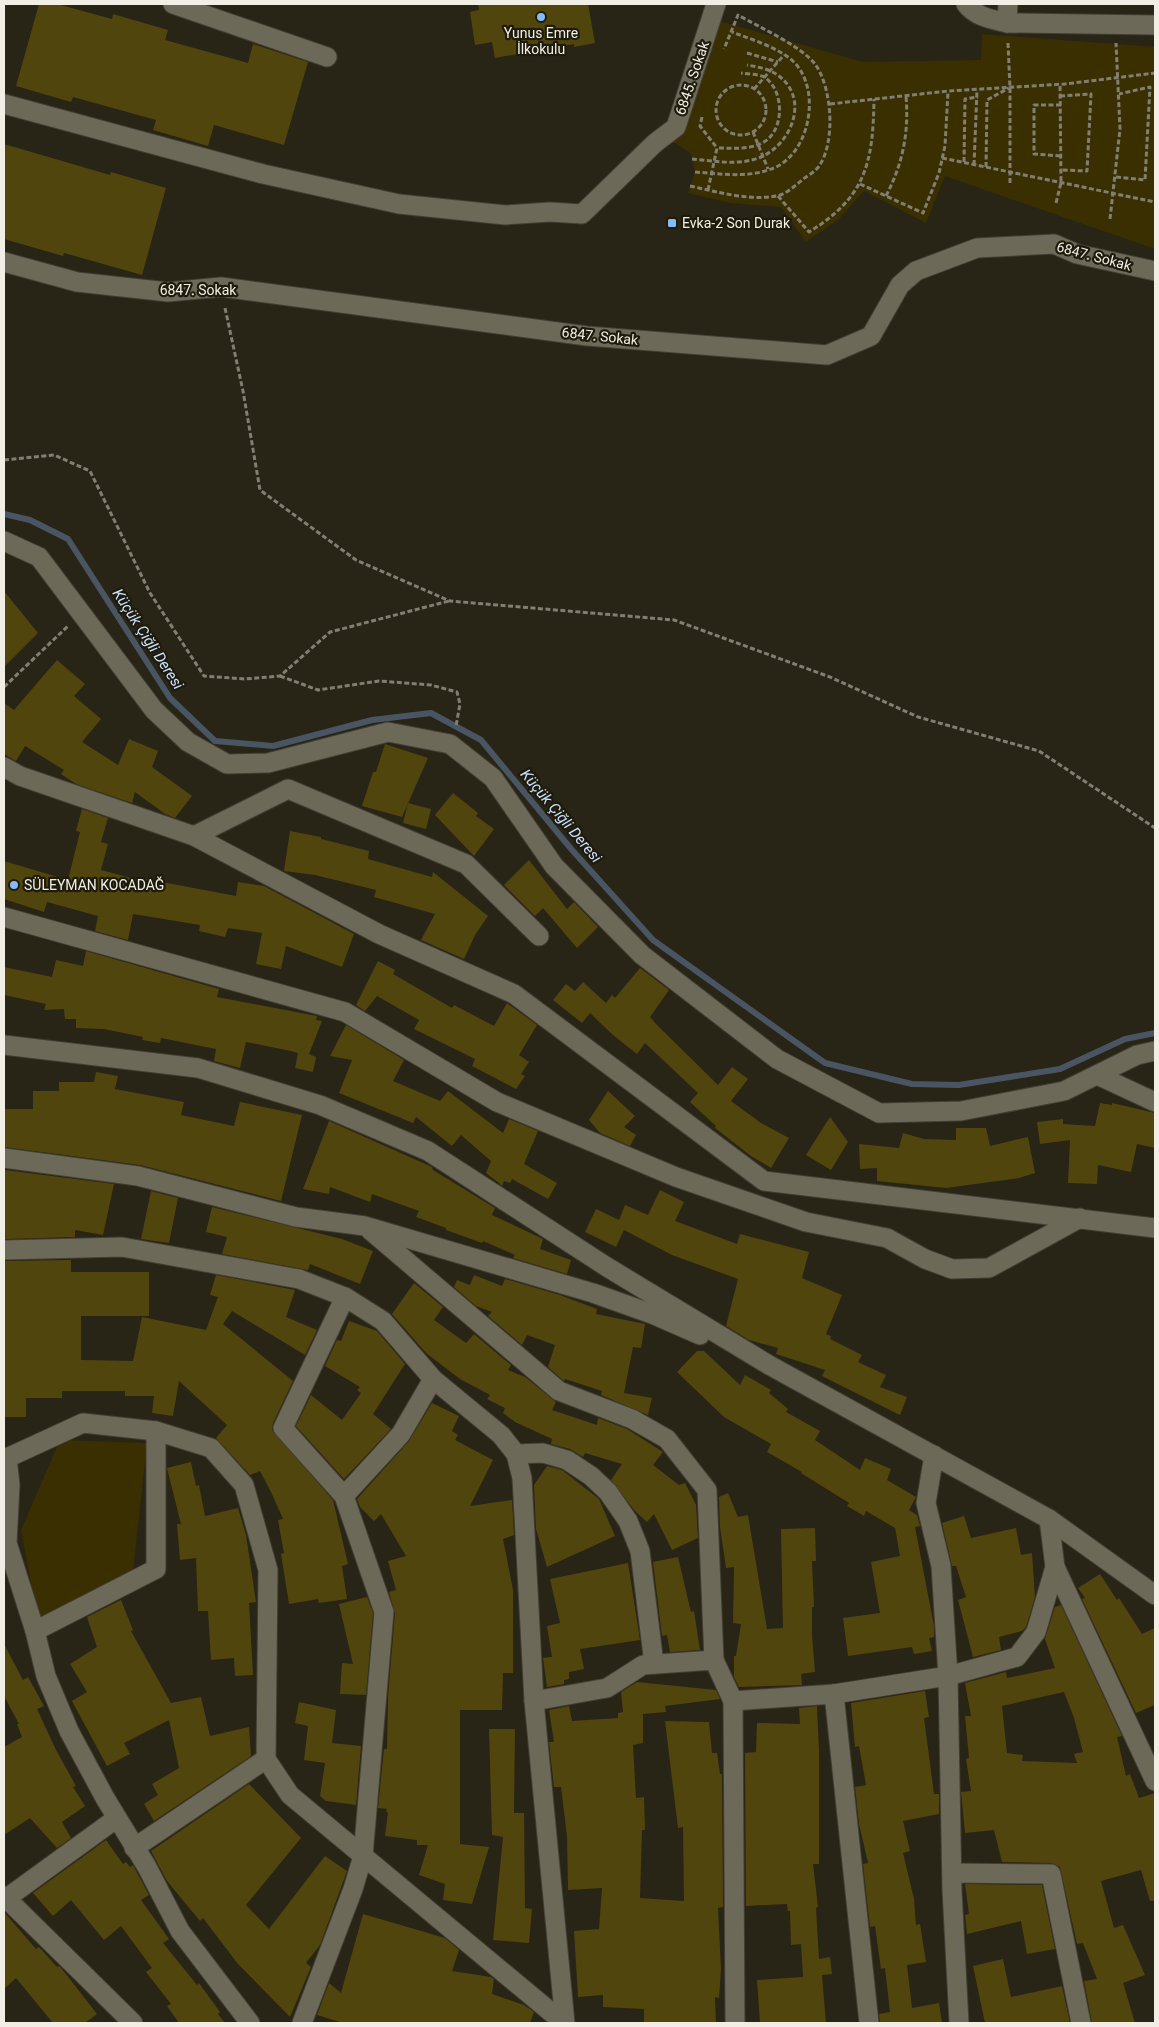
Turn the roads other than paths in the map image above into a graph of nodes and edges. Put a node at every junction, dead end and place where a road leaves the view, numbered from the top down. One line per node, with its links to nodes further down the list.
1 (173, 4): 7 (street)
2 (716, 4): 8 (street, 6845. Sokak)
3 (966, 4): 5 (street)
4 (1008, 4): 5 (street)
5 (1007, 23): 6 (street)
6 (1155, 25)
7 (327, 57)
8 (4, 104)
9 (4, 262): 10 (street, 6847. Sokak)
10 (1155, 271)
11 (4, 540): 18 (street)
12 (4, 767): 13 (street)
13 (194, 836): 15 (street); 21 (street)
14 (4, 917): 21 (street)
15 (539, 936)
16 (4, 1045): 26 (street)
17 (1155, 1051): 18 (street)
18 (1097, 1075): 19 (street)
19 (1155, 1102)
20 (4, 1158): 22 (street)
21 (1080, 1218): 23 (street)
22 (365, 1226): 26 (street); 37 (street)
23 (1155, 1228)
24 (4, 1250): 25 (street)
25 (345, 1297): 27 (street); 32 (street)
26 (769, 1366): 30 (street)
27 (433, 1379): 29 (street); 32 (street)
28 (156, 1431): 31 (street); 36 (street); 43 (street)
29 (516, 1454): 38 (street); 41 (street)
30 (934, 1455): 33 (street); 39 (street)
31 (6, 1457): 36 (street)
32 (344, 1496): 47 (street)
33 (1049, 1519): 34 (street); 35 (street)
34 (1055, 1567): 39 (street); 44 (street)
35 (1155, 1595)
36 (35, 1632): 45 (street)
37 (714, 1660): 38 (street); 42 (street)
38 (654, 1664): 41 (street)
39 (948, 1676): 40 (street); 48 (street)
40 (834, 1694): 42 (street); 55 (street)
41 (534, 1701): 53 (street)
42 (733, 1701): 54 (street)
43 (266, 1759): 46 (street); 47 (street)
44 (1155, 1781)
45 (116, 1818): 46 (street); 49 (street)
46 (134, 1848): 51 (street)
47 (363, 1856): 52 (street); 53 (street)
48 (952, 1873): 56 (street); 57 (street)
49 (4, 1898): 50 (street)
50 (127, 2021)
51 (250, 2023)
52 (302, 2023)
53 (564, 2023)
54 (735, 2023)
55 (869, 2023)
56 (959, 2023)
57 (1081, 2023)

